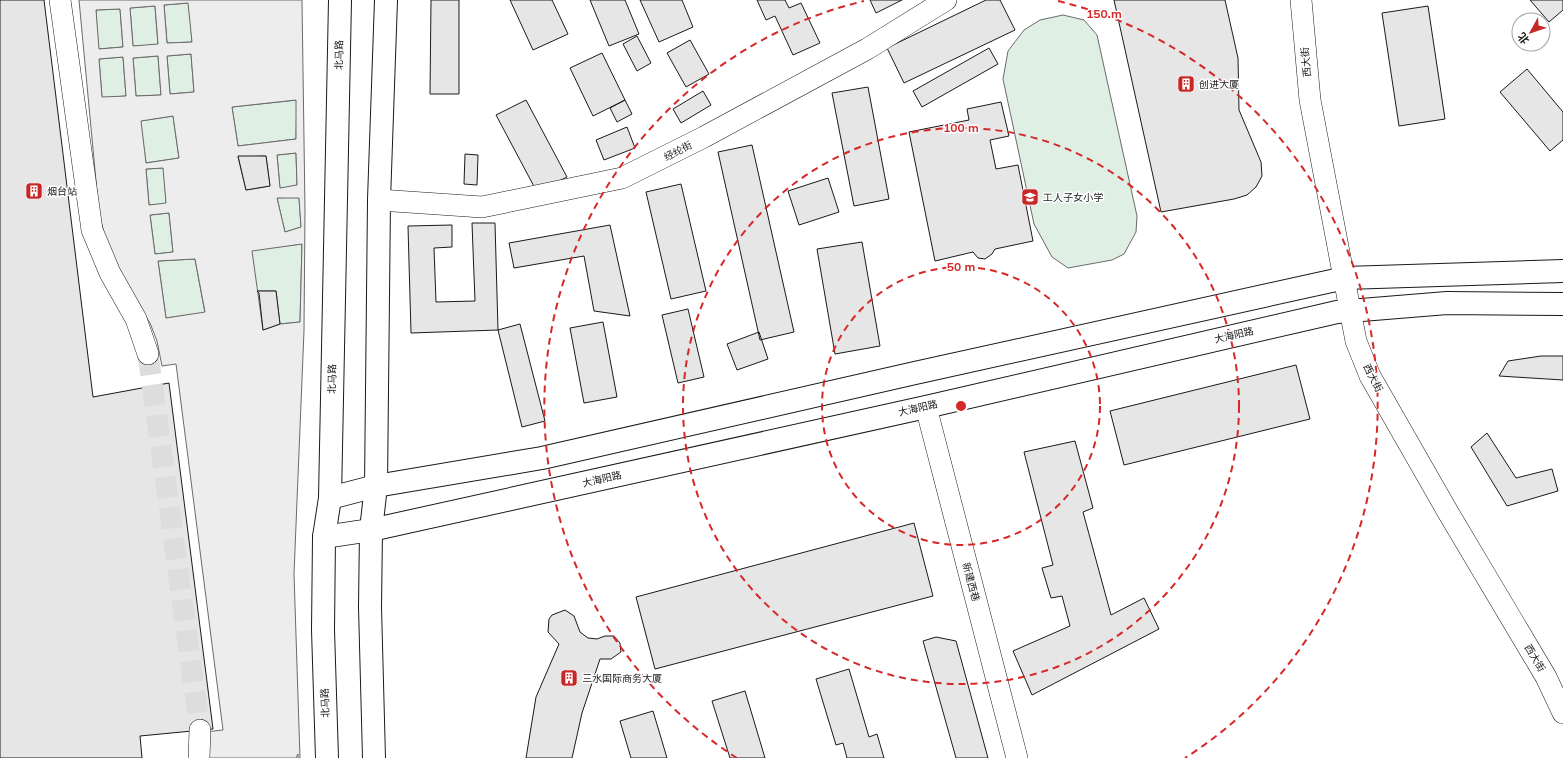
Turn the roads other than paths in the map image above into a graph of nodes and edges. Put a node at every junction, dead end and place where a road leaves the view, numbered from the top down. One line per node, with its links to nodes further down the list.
1 (340, 0): 14 (main road, 北马路)
2 (386, 0): 6 (main road)
3 (946, 0): 6 (street, 经纶街)
4 (1301, 0): 8 (street, 西大街)
5 (64, 4): 11 (street)
6 (379, 200): 13 (main road)
7 (1563, 271): 8 (main road)
8 (1345, 278): 10 (street, 西大街); 13 (main road)
9 (1563, 304): 10 (main road, 大海阳路)
10 (1351, 310): 12 (main road, 大海阳路); 17 (street, 西大街)
11 (148, 354)
12 (926, 407): 15 (main road, 大海阳路); 22 (street, 新建西巷)
13 (376, 486): 14 (main road); 15 (main road)
14 (330, 498): 16 (main road, 北马路)
15 (371, 530): 16 (main road, 大海阳路); 21 (main road)
16 (324, 537): 20 (main road, 北马路)
17 (1563, 713)
18 (200, 730): 19 (street)
19 (199, 758)
20 (327, 758)
21 (374, 758)
22 (1017, 758)

